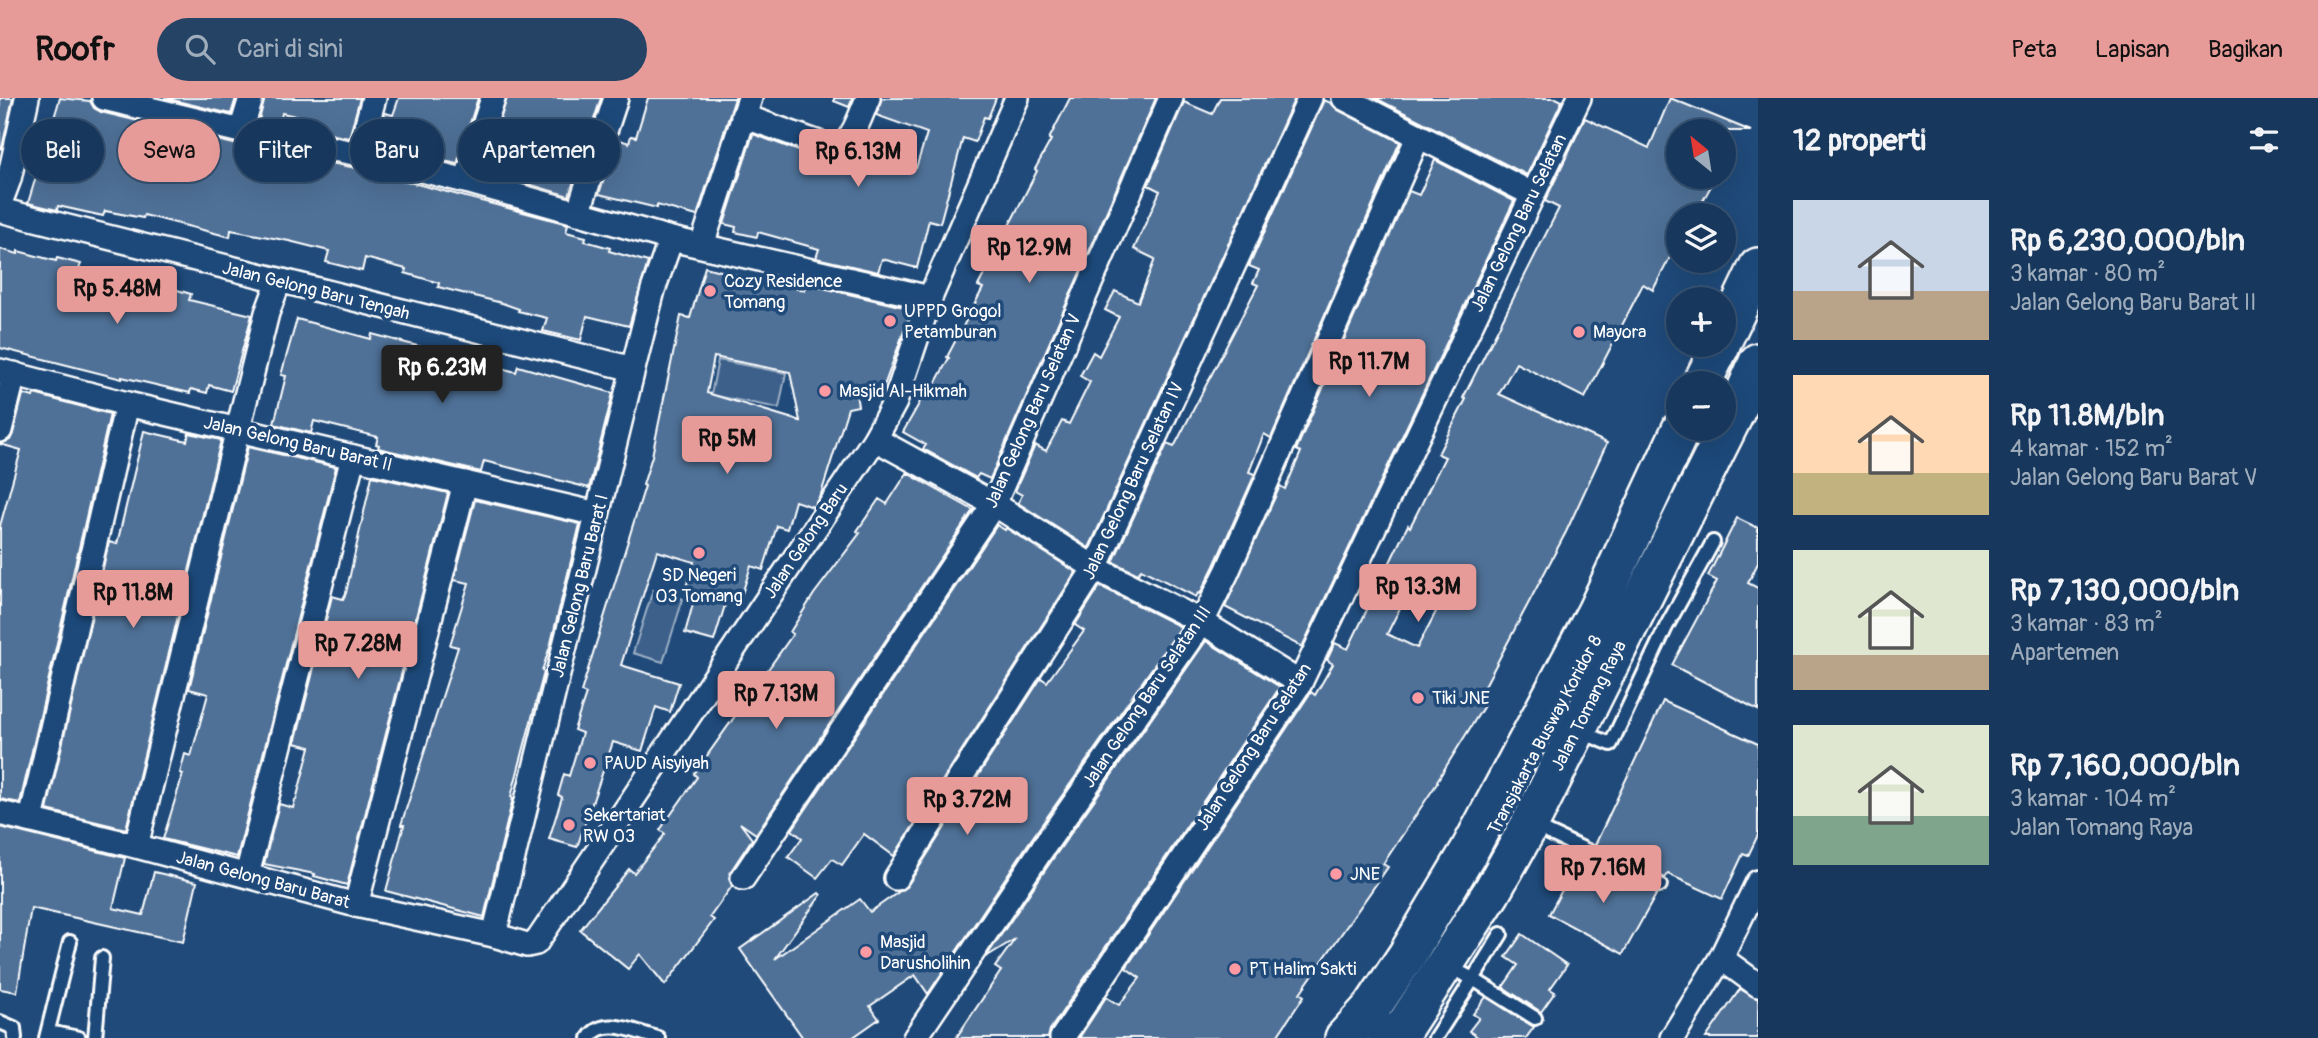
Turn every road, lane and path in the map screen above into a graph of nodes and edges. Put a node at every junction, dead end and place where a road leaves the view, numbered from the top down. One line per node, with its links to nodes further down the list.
1 (27, 98): 21 (street)
2 (104, 98): 17 (street)
3 (251, 98): 14 (street)
4 (374, 98): 15 (street)
5 (493, 98): 16 (street)
6 (616, 98): 23 (street)
7 (868, 98): 13 (street)
8 (1017, 98): 29 (street, Jalan Gelong Baru)
9 (1171, 98): 45 (street, Jalan Gelong Baru Selatan V)
10 (1310, 98): 48 (street, Jalan Gelong Baru Selatan IV)
11 (1344, 98): 18 (street)
12 (1579, 98): 20 (street, Jalan Gelong Baru Selatan)
13 (746, 107): 25 (street)
14 (245, 119)
15 (368, 119)
16 (486, 119)
17 (234, 129)
18 (1418, 137): 20 (street); 49 (street, Jalan Gelong Baru Selatan III)
19 (470, 182): 23 (street)
20 (1532, 194): 51 (street, Jalan Gelong Baru Selatan)
21 (0, 203)
22 (0, 210): 27 (street, Jalan Gelong Baru Tengah)
23 (578, 213): 24 (street)
24 (671, 239): 25 (street); 31 (street, Jalan Gelong Baru Barat I)
25 (702, 245): 29 (street)
26 (1758, 267): 30 (main road, Jalan Tomang Raya)
27 (279, 281): 31 (street, Jalan Gelong Baru Tengah); 37 (street)
28 (1758, 288): 33 (lane)
29 (930, 298): 39 (street, Jalan Gelong Baru)
30 (1739, 349): 32 (main road, Jalan Tomang Raya); 34 (lane); 50 (main road, Jalan Tomang Raya)
31 (633, 369): 46 (street, Jalan Gelong Baru Barat I)
32 (1715, 371)
33 (1719, 371)
34 (1734, 371)
35 (7, 373): 36 (street, Jalan Gelong Baru Barat II); 38 (street)
36 (127, 404): 37 (street, Jalan Gelong Baru Barat II); 53 (street)
37 (238, 429): 43 (street, Jalan Gelong Baru Barat II); 55 (street)
38 (0, 430)
39 (874, 439): 45 (street); 66 (street, Jalan Gelong Baru)
40 (1675, 441): 56 (main road, Jalan Tomang Raya)
41 (1686, 441): 56 (lane, Transjakarta Busway Koridor 8)
42 (1711, 441): 82 (lane, Transjakarta Busway Koridor 8)
43 (353, 457): 44 (street, Jalan Gelong Baru Barat II); 57 (street)
44 (465, 483): 46 (street, Jalan Gelong Baru Barat II); 62 (street)
45 (994, 504): 48 (street); 58 (street, Jalan Gelong Baru Selatan V)
46 (597, 514): 64 (street, Jalan Gelong Baru Barat I)
47 (1713, 542): 50 (lane)
48 (1095, 568): 49 (street); 59 (street, Jalan Gelong Baru Selatan IV)
49 (1202, 622): 51 (street); 79 (street, Jalan Gelong Baru Selatan III)
50 (1648, 623): 54 (main road, Jalan Tomang Raya)
51 (1300, 683): 80 (street, Jalan Gelong Baru Selatan)
52 (0, 813): 53 (street, Jalan Gelong Baru Barat)
53 (31, 819): 55 (street, Jalan Gelong Baru Barat)
54 (1530, 824): 61 (lane); 69 (main road, Jalan Tomang Raya)
55 (136, 846): 57 (street, Jalan Gelong Baru Barat)
56 (1469, 851): 81 (main road, Jalan Tomang Raya)
57 (247, 875): 62 (street, Jalan Gelong Baru Barat)
58 (743, 878)
59 (896, 878)
60 (1758, 881): 68 (street)
61 (1660, 885)
62 (356, 905): 64 (street, Jalan Gelong Baru Barat)
63 (1501, 934): 69 (lane)
64 (494, 935): 66 (street, Jalan Gelong Baru Barat)
65 (70, 942): 73 (lane)
66 (527, 945)
67 (102, 958): 76 (lane)
68 (1721, 958): 70 (street); 85 (street)
69 (1459, 972): 71 (lane); 83 (main road, Jalan Tomang Raya); 84 (lane)
70 (1758, 985)
71 (1535, 1018)
72 (0, 1021): 74 (lane)
73 (47, 1035): 75 (lane)
74 (15, 1038)
75 (79, 1038)
76 (95, 1038)
77 (589, 1038): 78 (lane)
78 (658, 1038)
79 (915, 1038)
80 (1062, 1038)
81 (1344, 1038)
82 (1374, 1038)
83 (1397, 1038)
84 (1435, 1038)
85 (1672, 1038)

